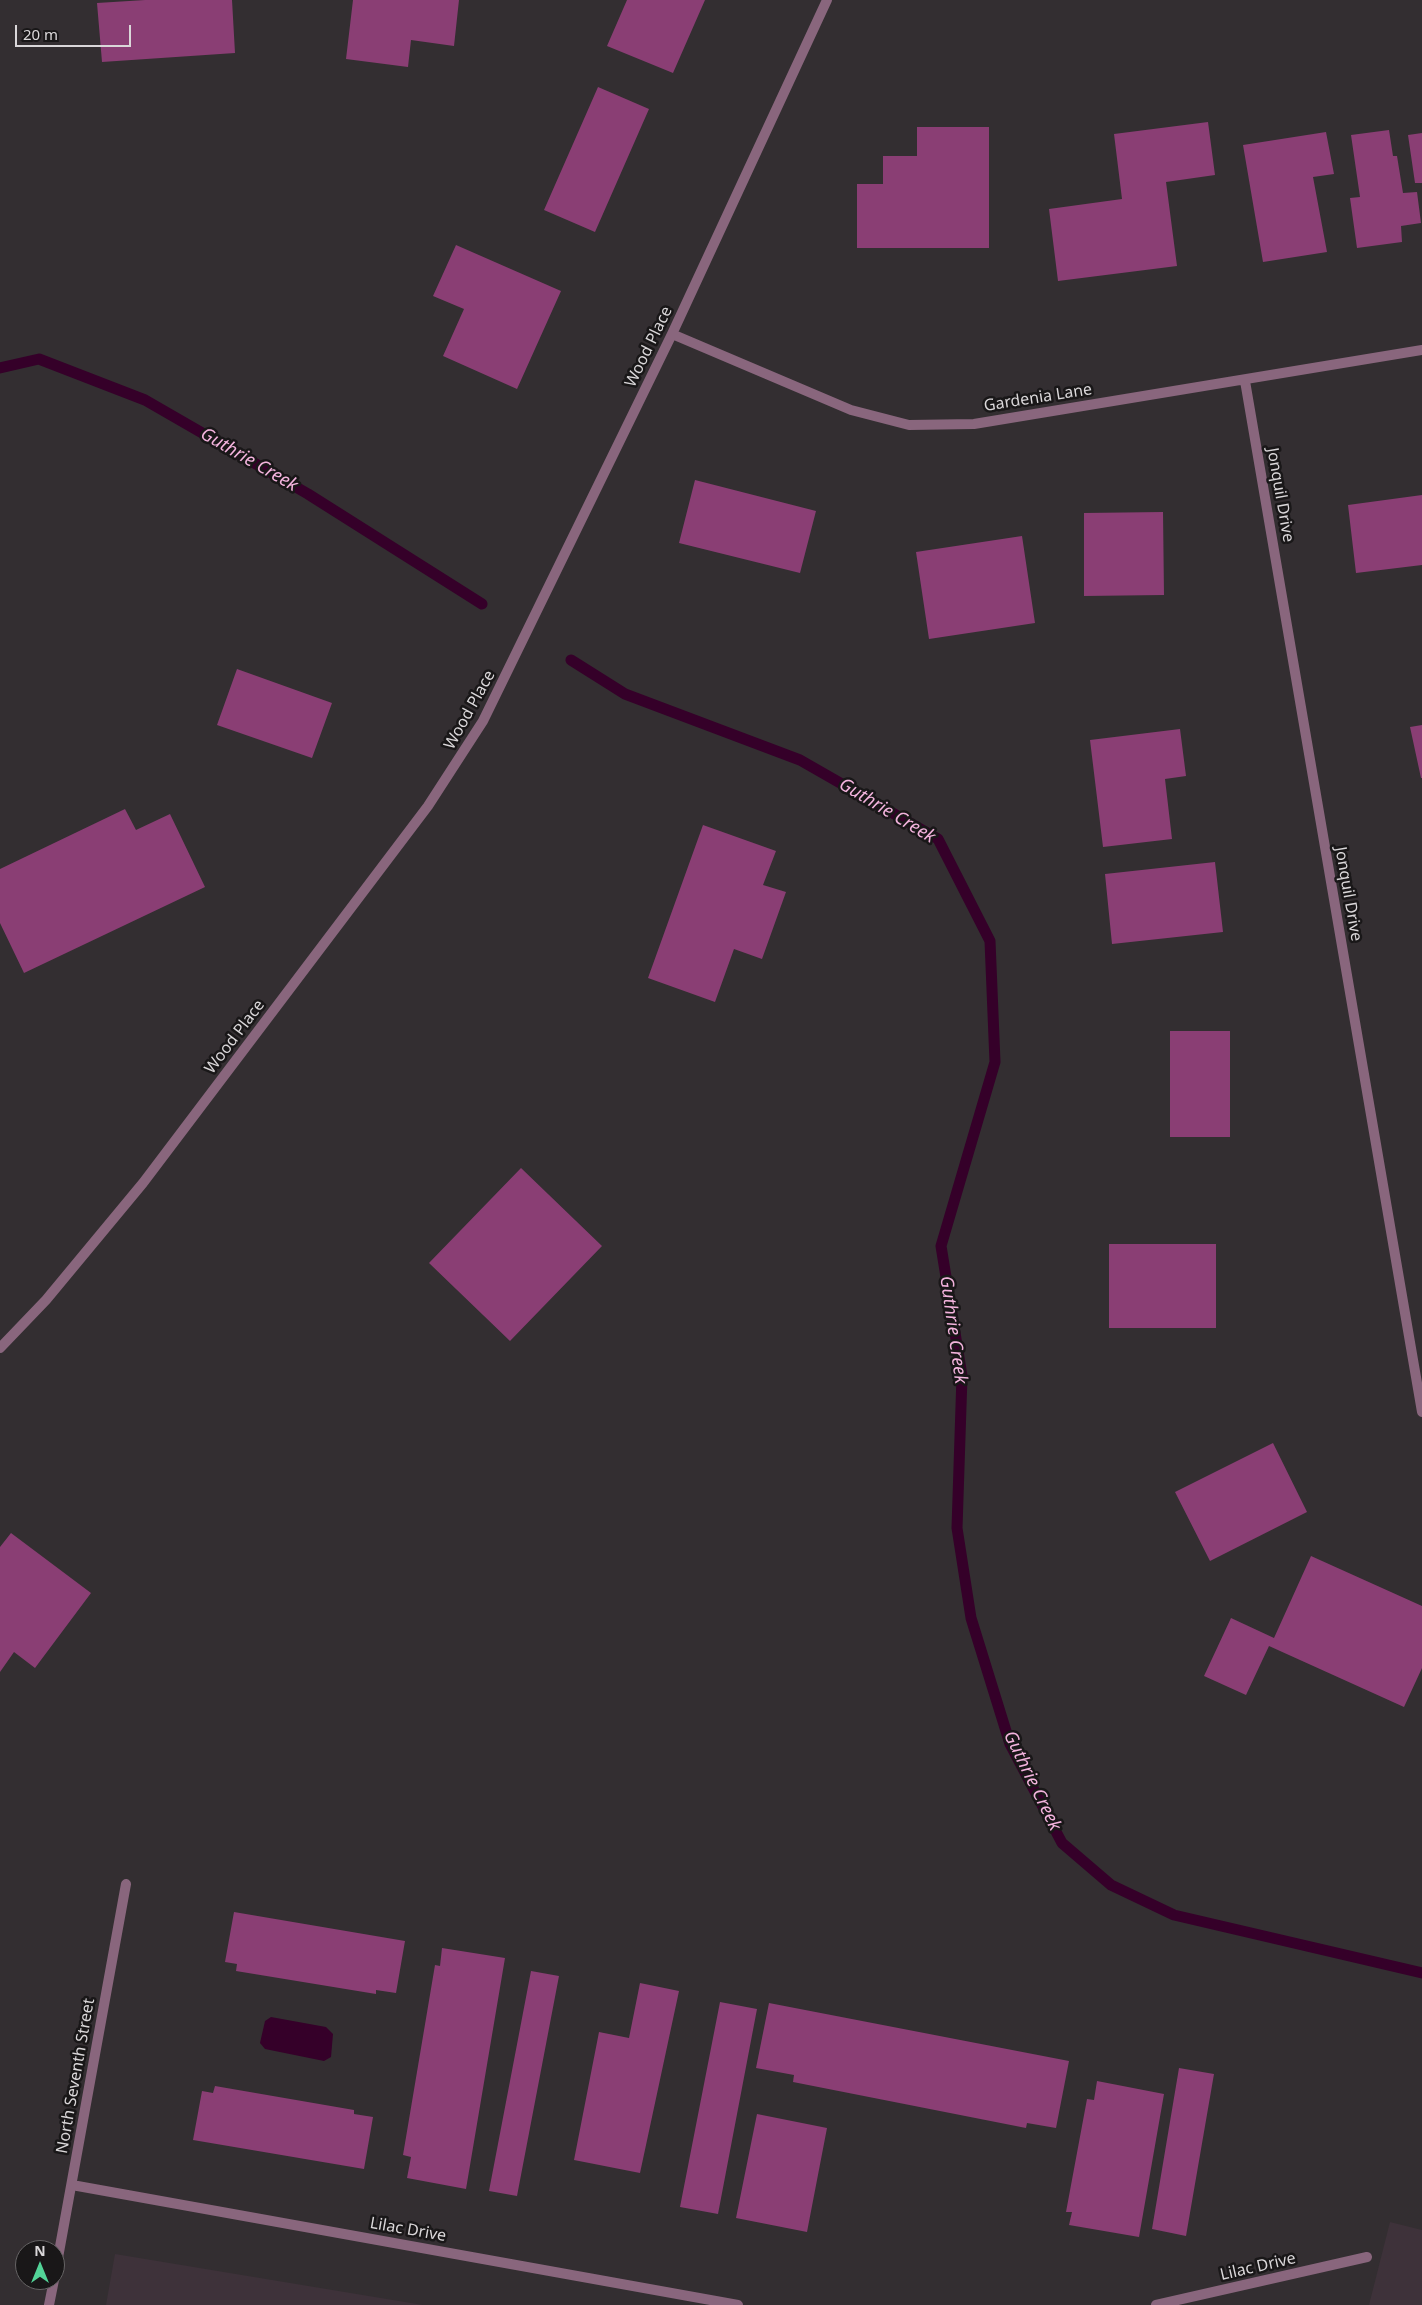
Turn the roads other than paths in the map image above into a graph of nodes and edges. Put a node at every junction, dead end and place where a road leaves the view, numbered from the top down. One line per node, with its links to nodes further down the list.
1 (828, 0): 2 (street, Wood Place)
2 (672, 334): 4 (street, Gardenia Lane); 5 (street, Wood Place)
3 (1422, 350): 4 (street, Gardenia Lane)
4 (1245, 381): 6 (street, Jonquil Drive)
5 (0, 1348)
6 (1422, 1412)
7 (126, 1884): 8 (street, North Seventh Street)
8 (72, 2186): 9 (street, North Seventh Street); 13 (street, Lilac Drive)
9 (62, 2240)
10 (1367, 2258): 14 (street, Lilac Drive)
11 (52, 2290): 12 (street)
12 (49, 2305)
13 (738, 2305)
14 (1156, 2305)

